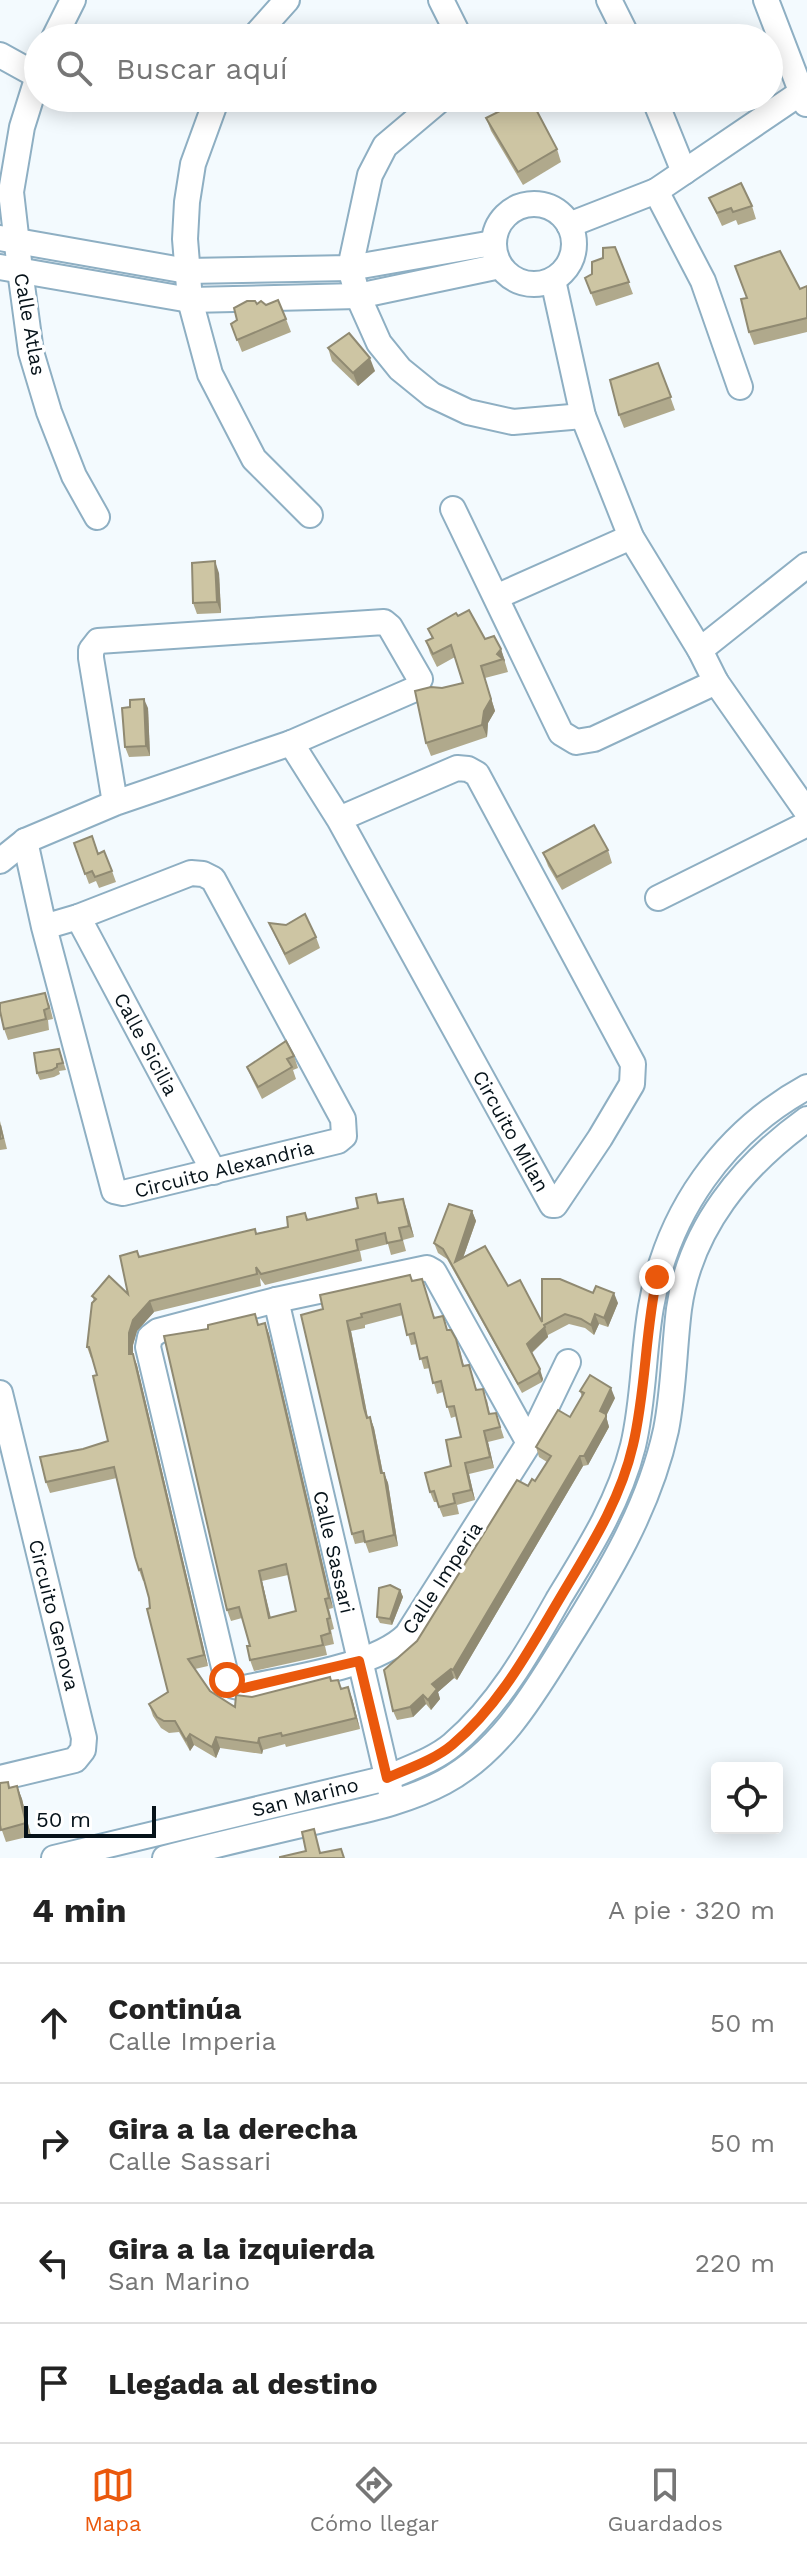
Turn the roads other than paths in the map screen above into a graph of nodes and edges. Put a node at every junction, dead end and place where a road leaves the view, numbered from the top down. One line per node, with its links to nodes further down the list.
1 (73, 0): 6 (street)
2 (287, 0): 7 (street)
3 (441, 0): 8 (street)
4 (609, 0): 9 (street)
5 (766, 0): 10 (street)
6 (61, 24)
7 (266, 24)
8 (453, 24)
9 (621, 24)
10 (775, 24)
11 (783, 44): 14 (street)
12 (0, 55): 13 (street)
13 (24, 68)
14 (804, 99): 20 (street)
15 (27, 112): 24 (street, Calle Atlas)
16 (212, 112): 28 (street)
17 (425, 112): 26 (street)
18 (660, 112): 21 (street)
19 (783, 112): 21 (street)
20 (783, 112)
21 (684, 172): 22 (street)
22 (656, 191): 23 (street); 32 (street)
23 (569, 225): 25 (street); 29 (street)
24 (8, 240): 27 (street, Calle Atlas); 28 (street)
25 (496, 255): 26 (street); 29 (street); 30 (street)
26 (350, 268): 28 (street); 30 (street)
27 (10, 269): 31 (street); 36 (street, Calle Atlas)
28 (187, 271): 31 (street)
29 (553, 280): 33 (street)
30 (358, 296): 31 (street); 33 (street)
31 (190, 300): 35 (street)
32 (740, 387)
33 (583, 416): 37 (street)
34 (453, 509): 39 (street)
35 (310, 515)
36 (97, 517)
37 (631, 537): 39 (street); 40 (street)
38 (807, 565): 40 (street)
39 (496, 597): 41 (street)
40 (700, 650): 41 (street)
41 (716, 682): 44 (street)
42 (291, 743): 43 (street); 43 (street); 45 (street, Circuito Milan)
43 (115, 803): 47 (street)
44 (807, 812)
45 (339, 819): 45 (street, Circuito Milan)
46 (807, 824): 49 (street)
47 (25, 841): 48 (street); 51 (street, Circuito Alexandria)
48 (0, 861)
49 (658, 898)
50 (78, 917): 51 (street); 54 (street, Calle Sicilia); 54 (street, Circuito Alexandria)
51 (44, 927): 54 (street, Circuito Alexandria)
52 (807, 1087): 60 (street, San Marino)
53 (807, 1119): 61 (street, San Marino)
54 (214, 1172)
55 (276, 1300): 58 (street); 59 (street, Calle Sassari); 59 (street, Calle Imperia)
56 (568, 1362): 58 (street, Calle Imperia)
57 (0, 1393): 62 (street, Circuito Genova)
58 (529, 1443): 59 (street, Calle Imperia)
59 (359, 1661): 63 (street, Calle Sassari)
60 (506, 1687): 61 (street); 63 (street, San Marino)
61 (528, 1704): 64 (street, San Marino)
62 (0, 1778)
63 (387, 1778): 64 (street, Calle Sassari); 65 (street, San Marino)
64 (394, 1803): 66 (street, San Marino)
65 (54, 1858)
66 (165, 1858)

